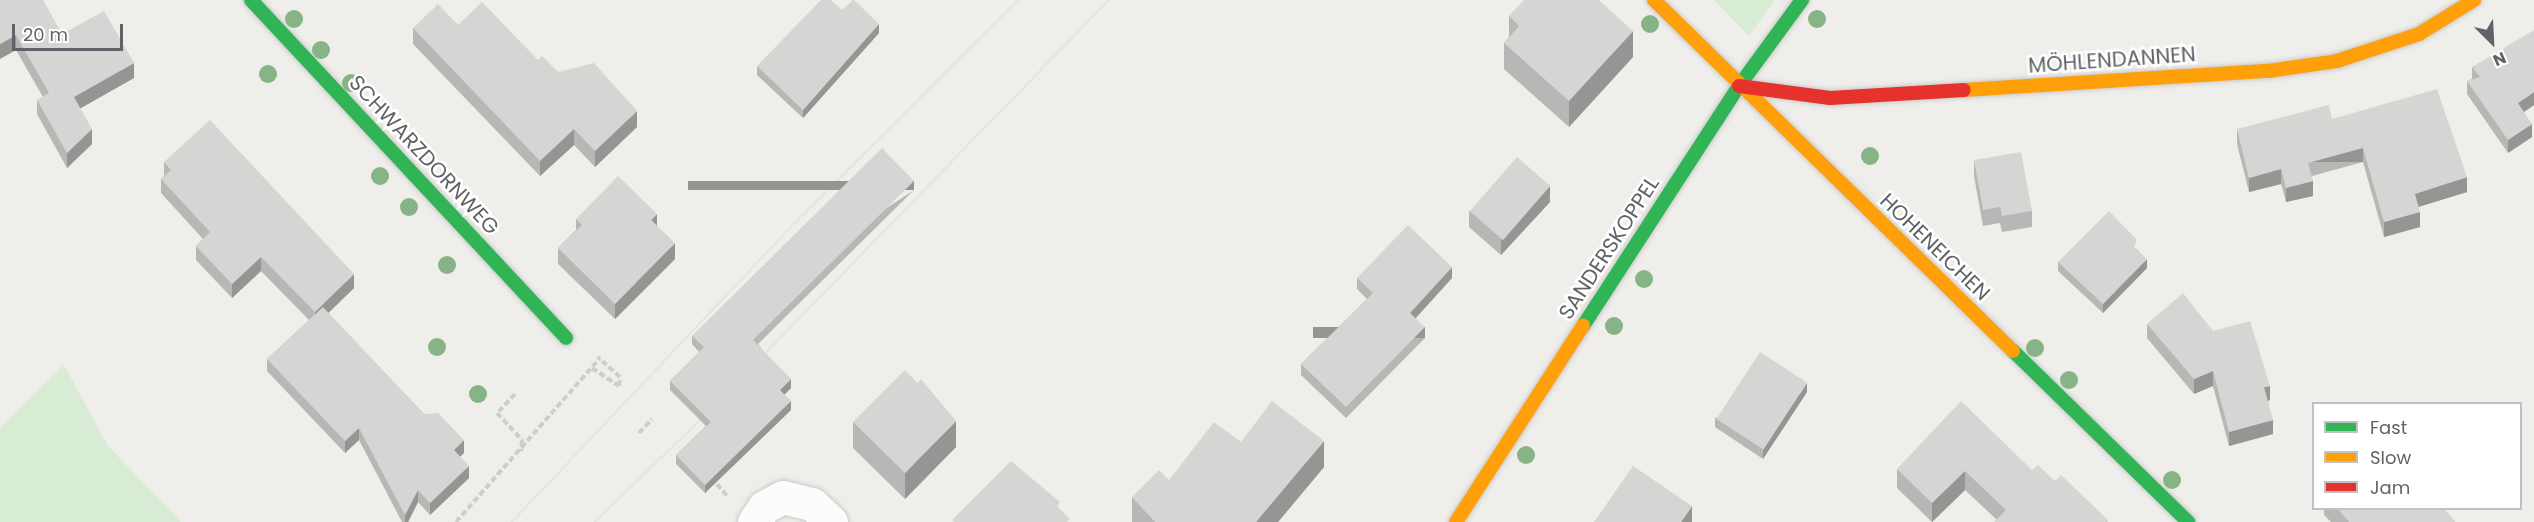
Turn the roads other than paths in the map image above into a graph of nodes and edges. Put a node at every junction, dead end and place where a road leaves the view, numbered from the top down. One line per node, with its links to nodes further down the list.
1 (251, 0): 6 (street, SCHWARZDORNWEG)
2 (1654, 0): 5 (street, HOHENEICHEN)
3 (1802, 0): 5 (street, SANDERSKOPPEL)
4 (2474, 0): 5 (street, MÖHLENDANNEN)
5 (1739, 86): 9 (street, SANDERSKOPPEL); 10 (street, HOHENEICHEN)
6 (567, 338)
7 (754, 522): 8 (street)
8 (831, 522)
9 (1456, 522)
10 (2188, 522)

